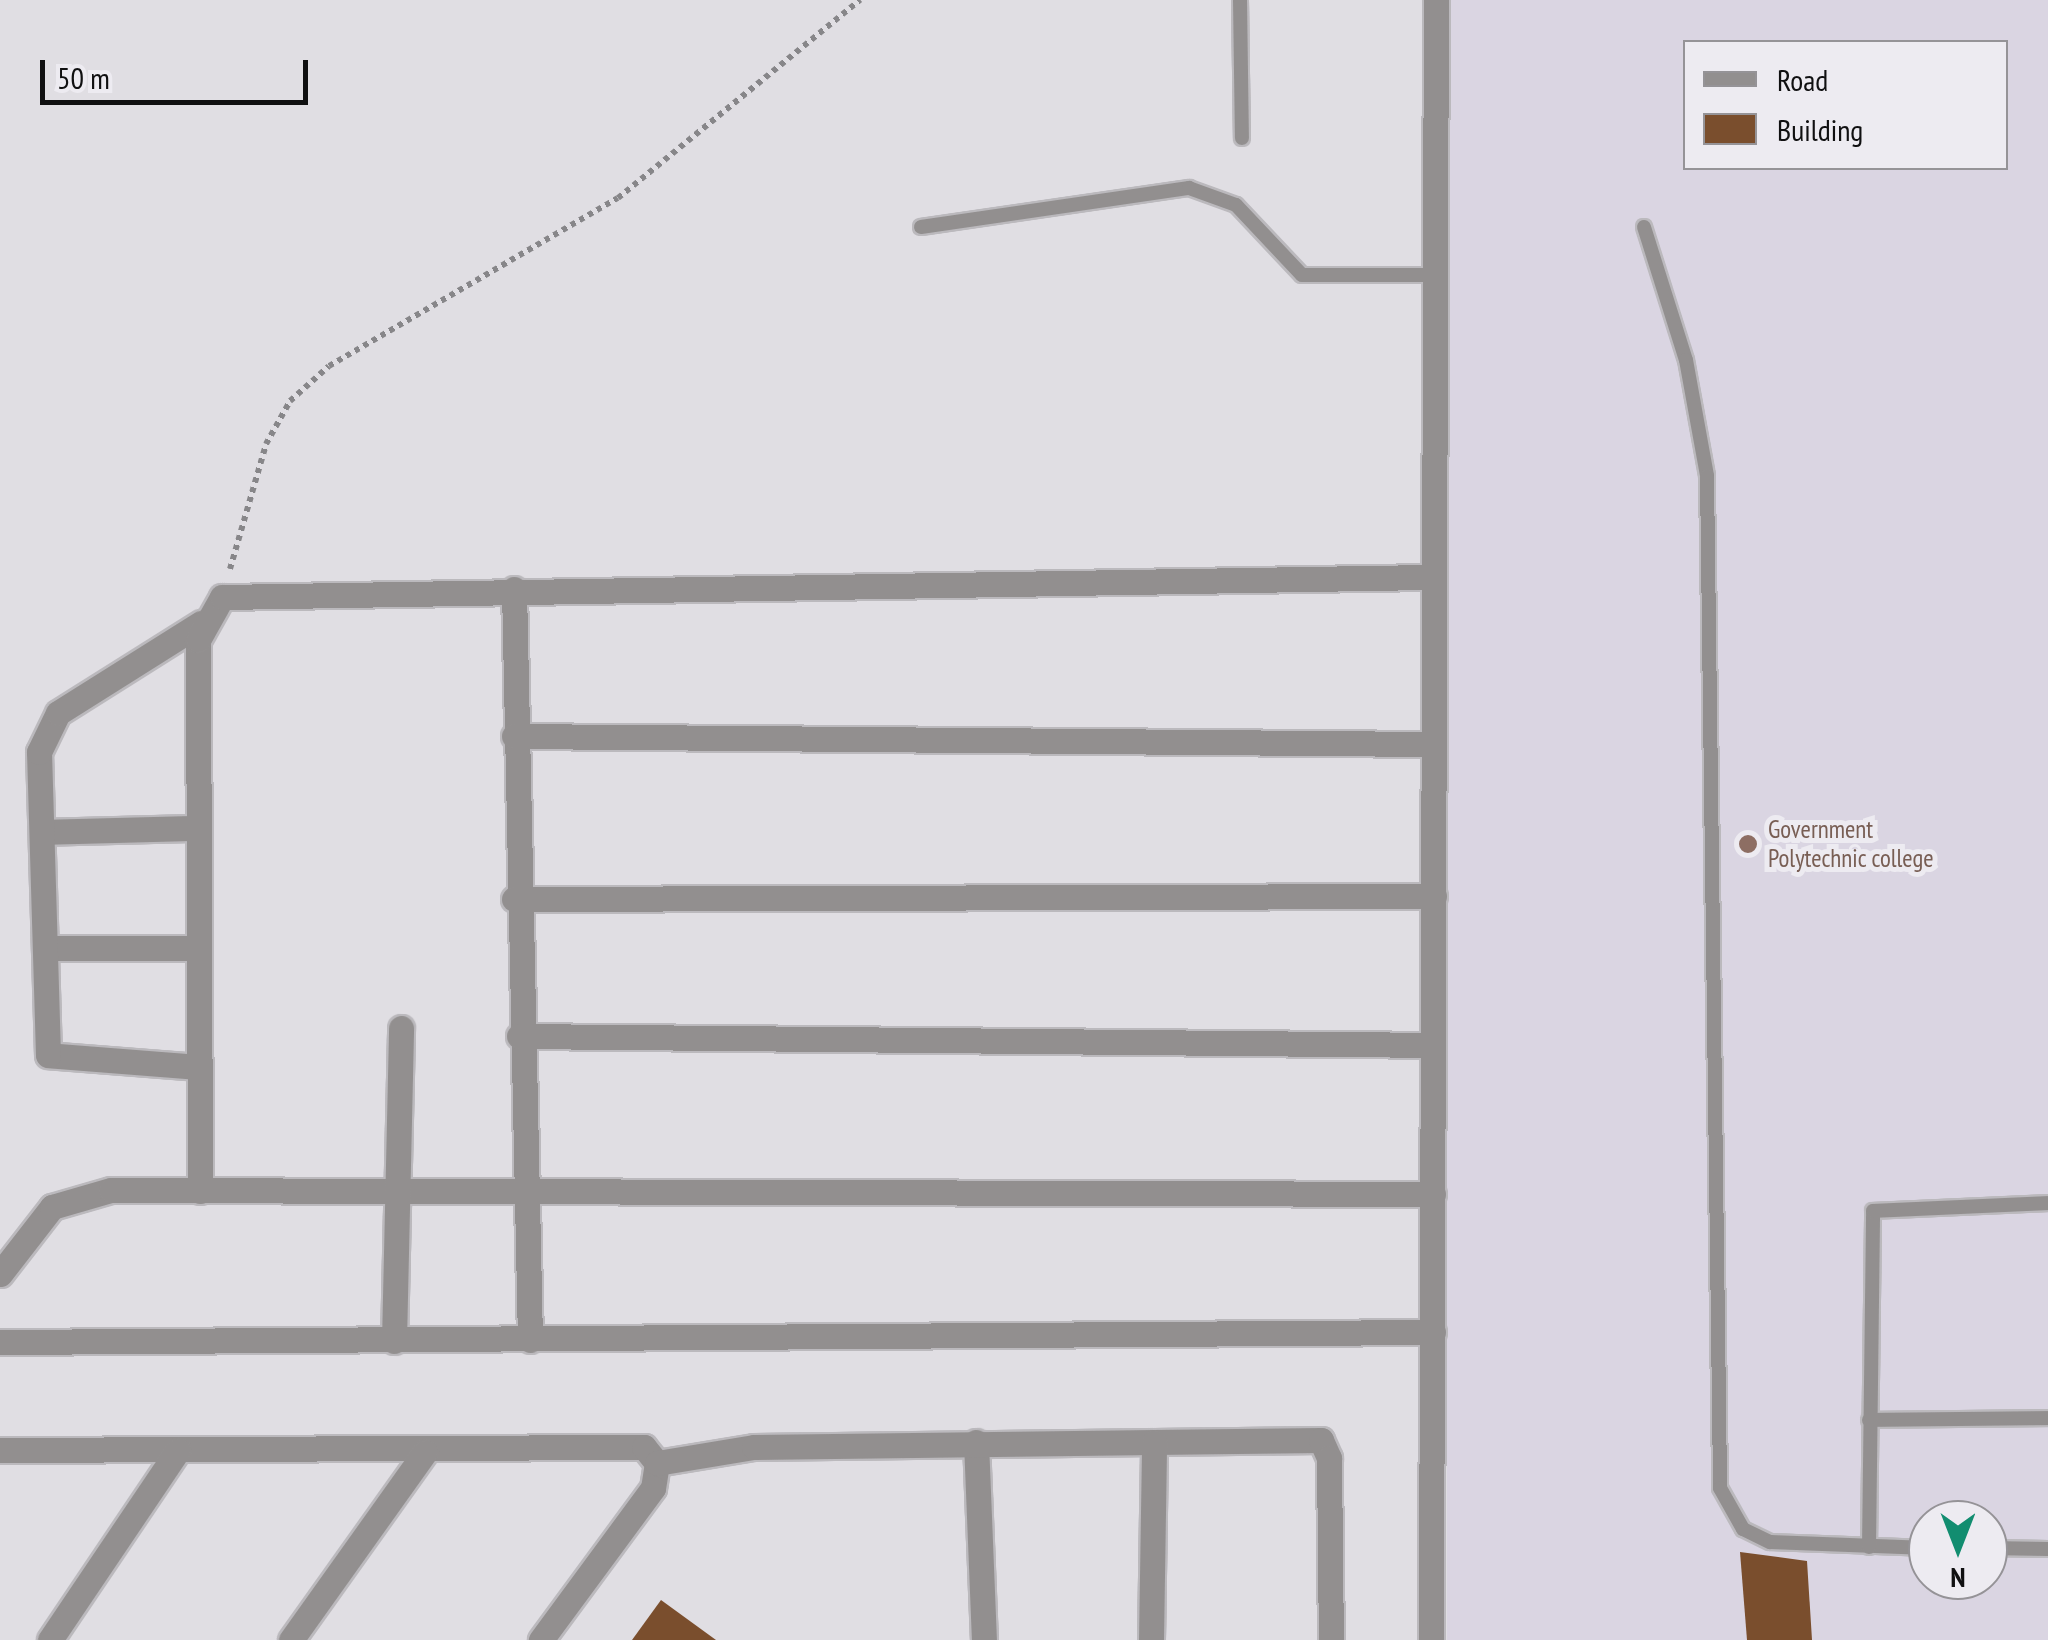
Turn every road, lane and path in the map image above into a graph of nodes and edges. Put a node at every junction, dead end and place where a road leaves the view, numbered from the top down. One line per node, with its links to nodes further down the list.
1 (860, 0): 10 (path)
2 (1240, 0): 4 (lane)
3 (1436, 0): 7 (street)
4 (1242, 138)
5 (922, 227): 7 (lane)
6 (1644, 227): 42 (lane)
7 (1435, 275): 8 (street)
8 (1434, 577): 9 (street); 13 (street)
9 (514, 589): 10 (street); 12 (street)
10 (222, 597): 11 (street)
11 (201, 623): 14 (street); 15 (street)
12 (514, 736): 13 (street); 17 (street)
13 (1434, 744): 16 (street)
14 (198, 828): 15 (street); 19 (street)
15 (42, 832): 18 (street)
16 (1434, 896): 17 (street); 22 (street)
17 (514, 899): 21 (street)
18 (46, 948): 19 (street); 23 (street)
19 (199, 948): 23 (street)
20 (401, 1028): 25 (street)
21 (520, 1036): 22 (street); 26 (street)
22 (1433, 1046): 27 (street)
23 (199, 1067): 24 (street)
24 (200, 1191): 25 (street); 29 (street)
25 (399, 1191): 26 (street); 32 (street)
26 (526, 1193): 27 (street); 31 (street)
27 (1432, 1194): 30 (street)
28 (2048, 1203): 35 (lane)
29 (0, 1274)
30 (1432, 1332): 31 (street); 52 (street)
31 (530, 1340): 32 (street)
32 (394, 1341): 33 (street)
33 (0, 1342)
34 (2048, 1418): 35 (lane)
35 (1869, 1420): 42 (lane)
36 (976, 1442): 37 (street); 41 (street); 49 (street)
37 (1154, 1442): 50 (street); 51 (street)
38 (0, 1450): 39 (street)
39 (178, 1450): 40 (street); 46 (street)
40 (425, 1452): 41 (street); 47 (street)
41 (657, 1463): 48 (street)
42 (1869, 1547): 43 (lane)
43 (1908, 1548)
44 (2008, 1548): 45 (lane)
45 (2048, 1549)
46 (50, 1640)
47 (291, 1640)
48 (540, 1640)
49 (984, 1640)
50 (1151, 1640)
51 (1331, 1640)
52 (1432, 1640)

